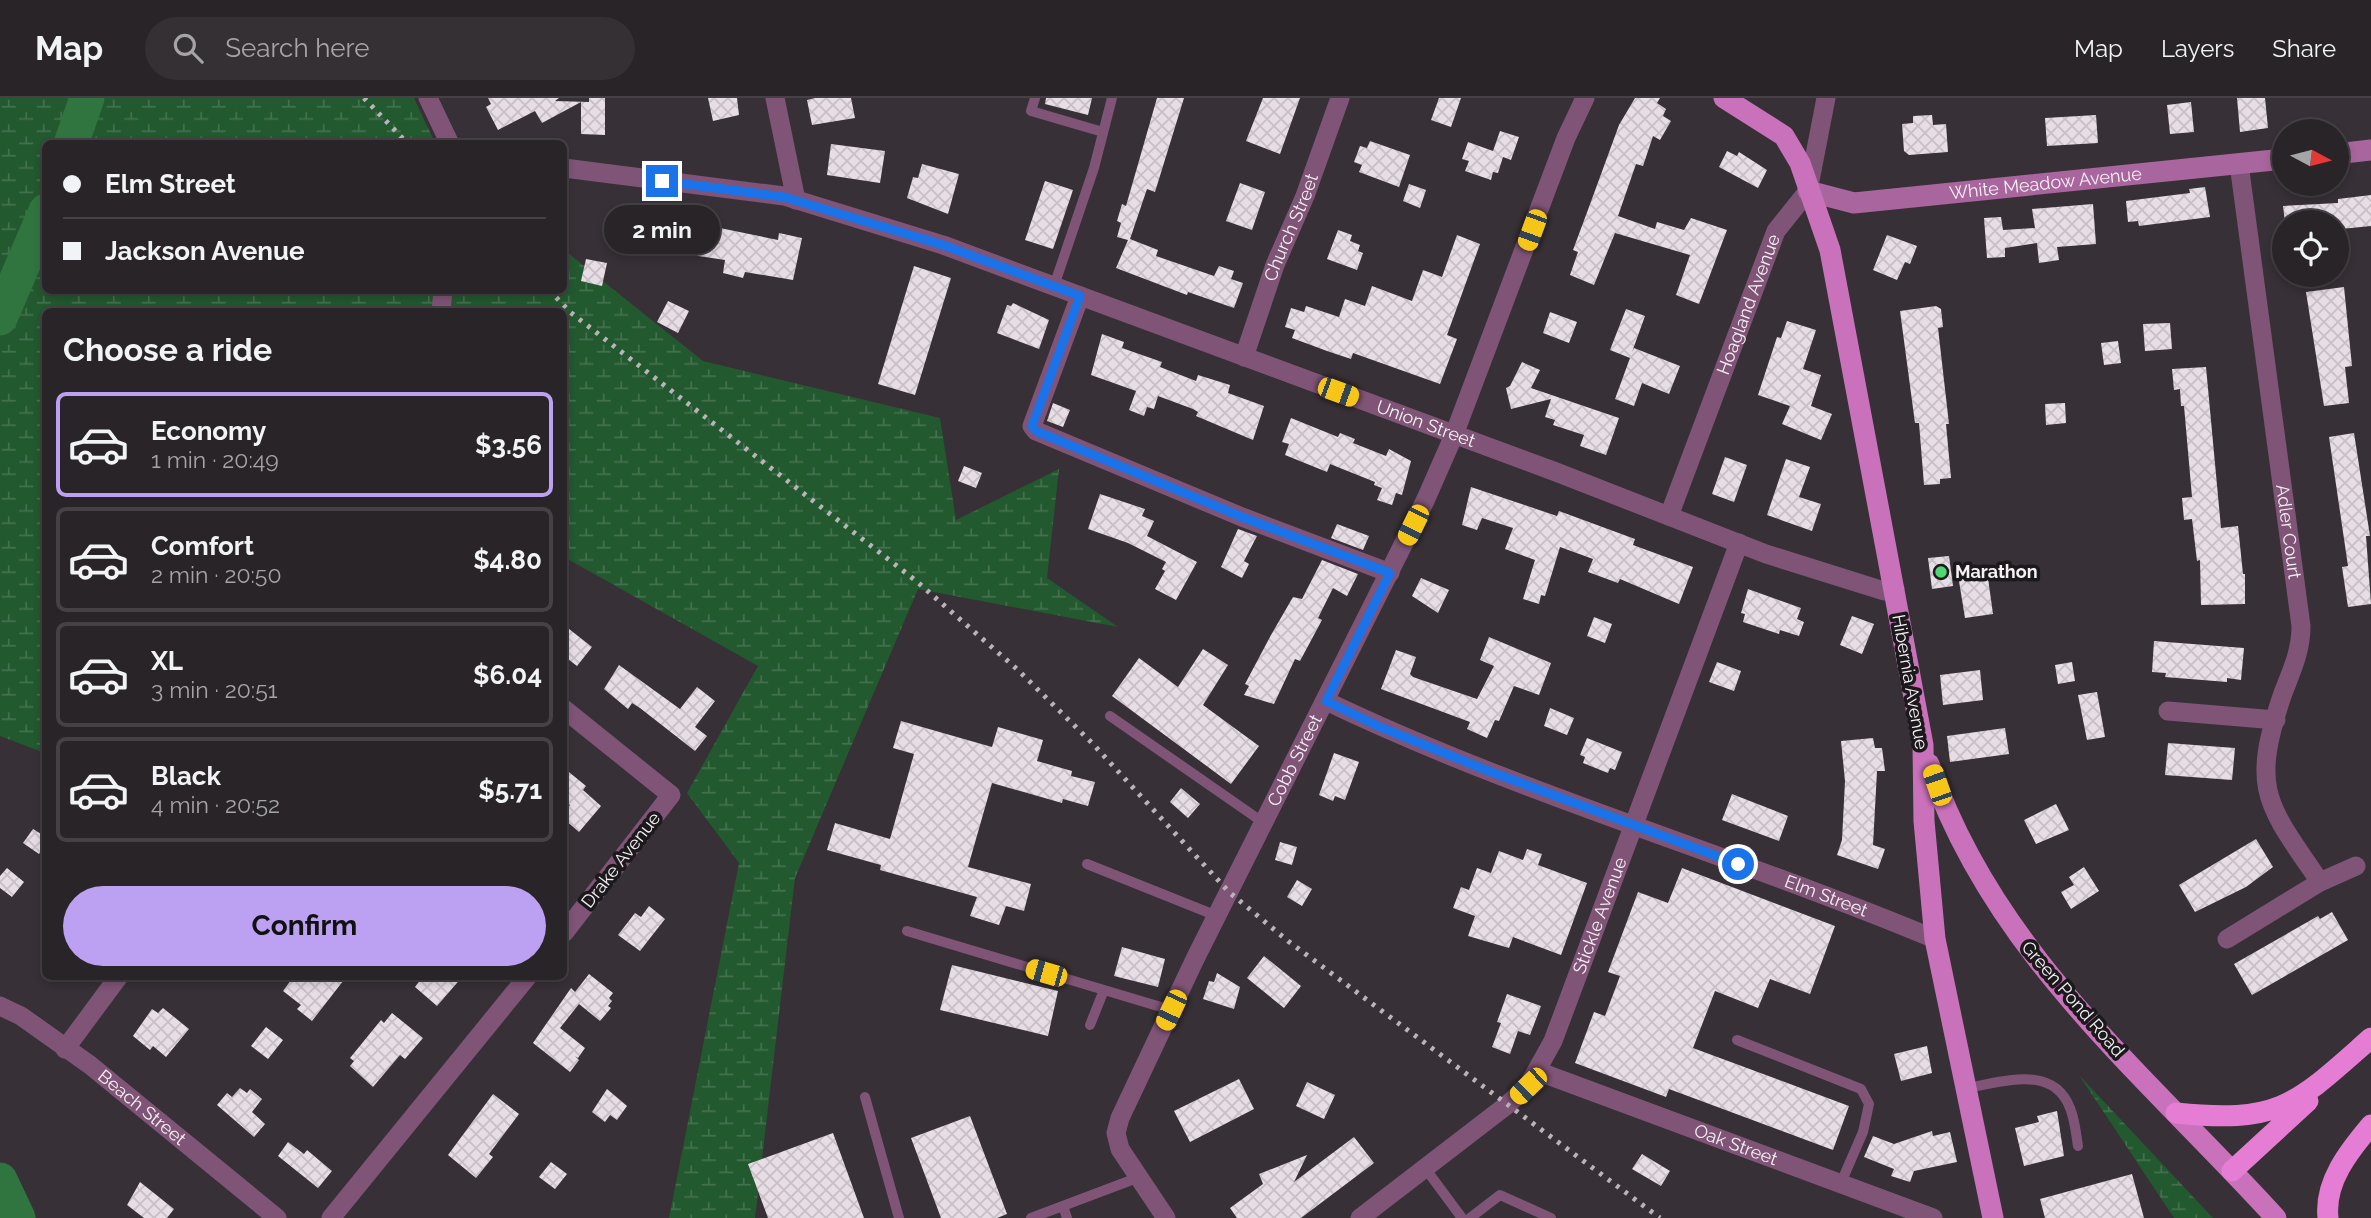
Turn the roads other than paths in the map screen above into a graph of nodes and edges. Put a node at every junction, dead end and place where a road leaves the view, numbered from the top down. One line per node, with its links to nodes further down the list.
1 (428, 98): 10 (street)
2 (775, 98): 17 (street)
3 (1035, 98): 9 (lane)
4 (1112, 98): 9 (lane)
5 (1340, 98): 20 (street, Church Street)
6 (1585, 98): 21 (street, Cobb Street)
7 (1724, 98): 16 (main road, Hibernia Avenue)
8 (1826, 98): 16 (street, Hoagland Avenue)
9 (1103, 132): 18 (lane)
10 (448, 140)
11 (2371, 150): 12 (street)
12 (2349, 153)
13 (2272, 160): 14 (street, White Meadow Avenue)
14 (2239, 164): 16 (street, White Meadow Avenue); 30 (street, Adler Court)
15 (567, 168): 17 (street, Union Street)
16 (1808, 191): 22 (street, Hoagland Avenue); 25 (main road, Hibernia Avenue)
17 (796, 200): 18 (street, Union Street)
18 (1054, 286): 19 (street, Union Street)
19 (1080, 296): 20 (street, Union Street); 24 (street)
20 (1244, 357): 21 (street, Union Street)
21 (1454, 435): 22 (street, Union Street); 24 (street, Cobb Street)
22 (1669, 516): 23 (street, Union Street)
23 (1738, 543): 25 (street, Union Street); 33 (street, Stickle Avenue)
24 (1390, 573): 26 (street, Cobb Street)
25 (1895, 589): 31 (main road, Hibernia Avenue)
26 (1326, 701): 32 (street, Cobb Street); 33 (street, Elm Street)
27 (567, 711): 38 (street, Drake Avenue)
28 (2168, 711): 30 (street)
29 (1110, 716): 32 (lane)
30 (2276, 720): 36 (street, Adler Court)
31 (1923, 745): 40 (main road, Hibernia Avenue); 55 (main road, Green Pond Road)
32 (1264, 823): 37 (street, Cobb Street)
33 (1634, 824): 40 (street, Elm Street); 51 (street, Stickle Avenue)
34 (1087, 864): 37 (lane)
35 (2356, 866): 36 (street)
36 (2320, 882): 41 (street)
37 (1217, 916): 46 (street, Cobb Street)
38 (567, 929)
39 (907, 931): 44 (lane)
40 (1935, 939): 53 (main road, Hibernia Avenue)
41 (2227, 939)
42 (117, 980): 50 (street)
43 (525, 980): 64 (street)
44 (1104, 990): 46 (lane); 47 (lane)
45 (0, 1006): 50 (street, Beach Street)
46 (1171, 1010): 60 (street, Cobb Street)
47 (1090, 1025)
48 (2371, 1038): 52 (highway)
49 (1737, 1040): 61 (lane)
50 (65, 1049): 63 (street, Beach Street)
51 (1537, 1071): 58 (street, Stickle Avenue); 61 (street, Oak Street)
52 (2321, 1082): 55 (highway); 59 (highway)
53 (1964, 1088): 57 (lane); 74 (main road, Hibernia Avenue)
54 (865, 1097): 65 (lane)
55 (2176, 1113): 59 (main road, Green Pond Road)
56 (2371, 1125): 76 (highway)
57 (2078, 1146)
58 (1425, 1168): 69 (street, Stickle Avenue); 70 (lane)
59 (2232, 1171): 75 (main road, Green Pond Road)
60 (1137, 1178): 62 (lane); 68 (street, Cobb Street)
61 (1840, 1185): 73 (street, Oak Street)
62 (1063, 1206): 66 (lane); 67 (lane)
63 (277, 1218)
64 (331, 1218)
65 (900, 1218)
66 (1031, 1218)
67 (1067, 1218)
68 (1166, 1218)
69 (1360, 1218)
70 (1462, 1218)
71 (1470, 1218): 72 (lane)
72 (1551, 1218)
73 (1933, 1218)
74 (1993, 1218)
75 (2276, 1218)
76 (2328, 1218)

